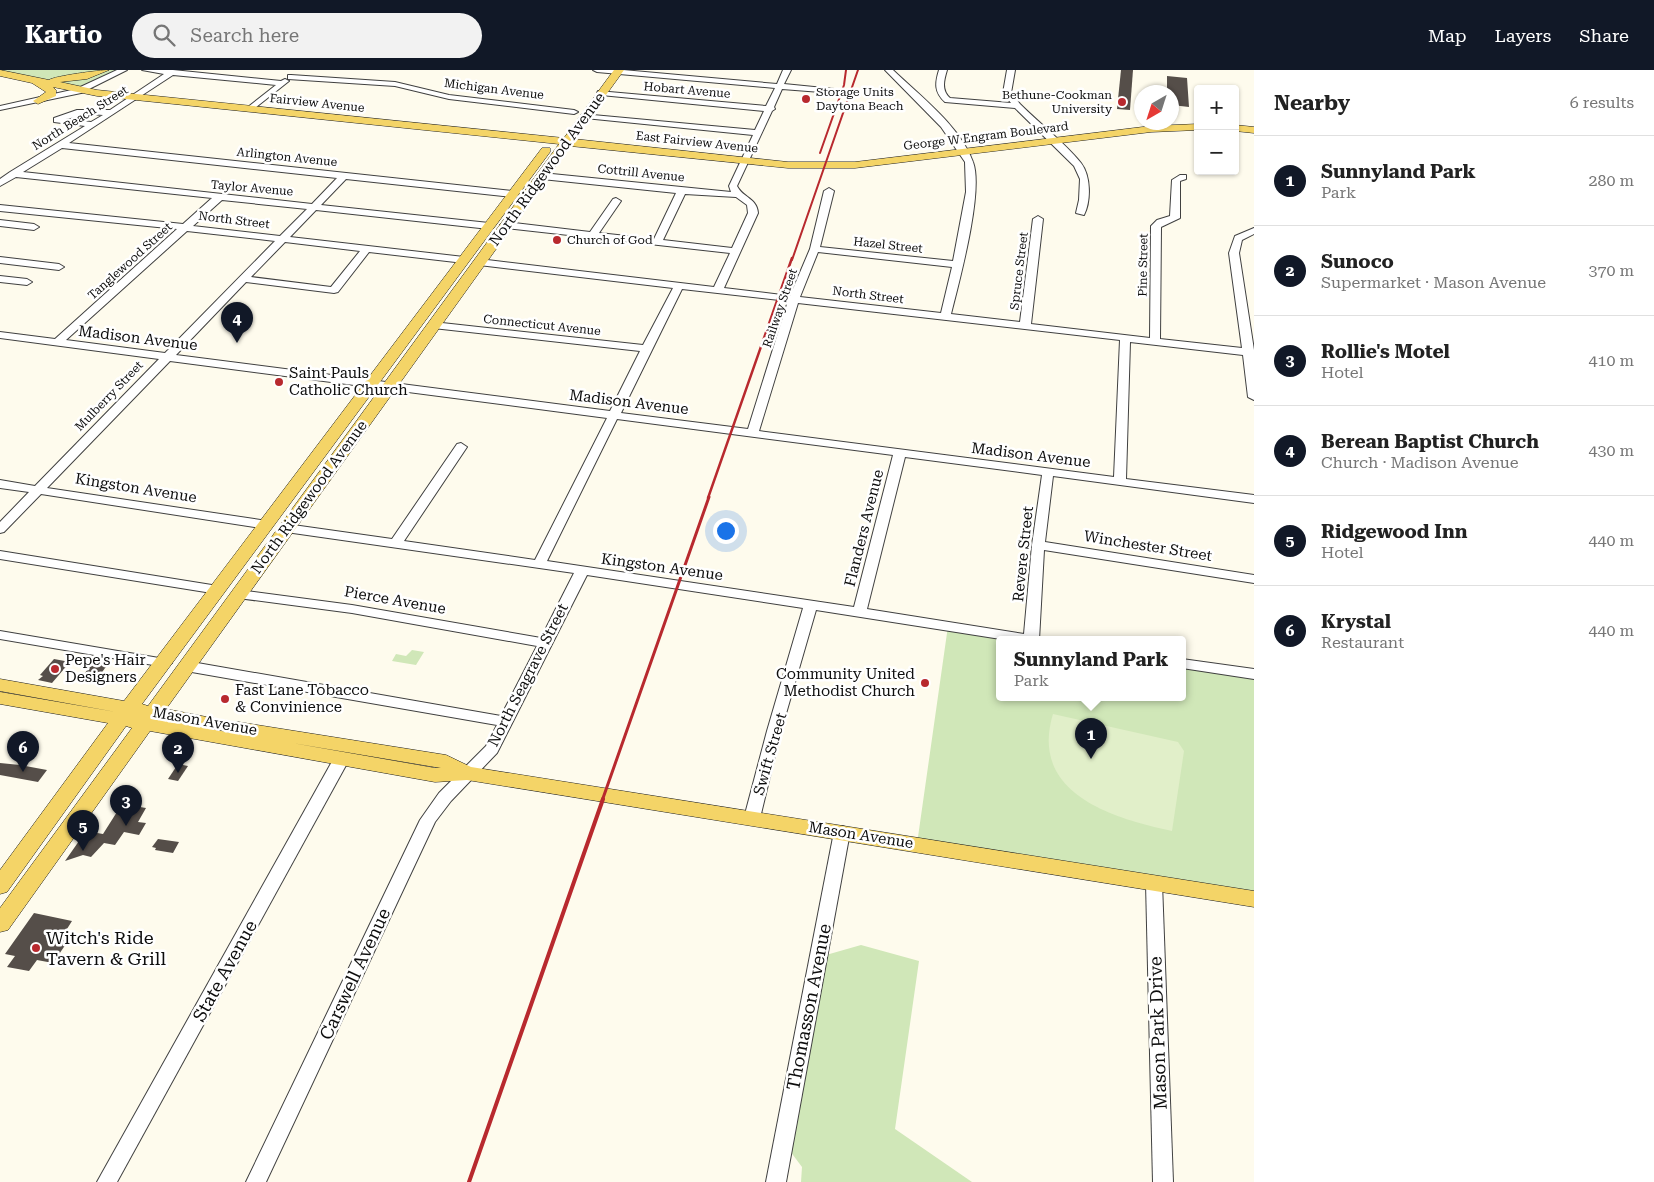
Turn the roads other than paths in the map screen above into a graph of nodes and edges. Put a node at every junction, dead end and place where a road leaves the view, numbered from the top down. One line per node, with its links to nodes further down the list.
1 (104, 70): 14 (main road)
2 (123, 70): 18 (street)
3 (146, 70): 11 (street)
4 (300, 70): 13 (street)
5 (602, 70): 10 (street); 17 (main road, North Ridgewood Avenue)
6 (787, 70): 16 (street)
7 (890, 70): 39 (street)
8 (943, 70): 25 (street)
9 (1011, 70): 25 (street)
10 (618, 71): 16 (street); 21 (main road, North Ridgewood Avenue)
11 (172, 72): 15 (street); 23 (street, North Beach Street)
12 (0, 73): 14 (main road)
13 (292, 77): 15 (street); 31 (street, Michigan Avenue)
14 (30, 80): 18 (main road); 24 (main road)
15 (282, 83): 27 (street)
16 (781, 86): 19 (street); 28 (street)
17 (590, 90)
18 (78, 91): 20 (main road, Fairview Avenue); 22 (street)
19 (834, 91)
20 (97, 93): 22 (main road); 23 (main road, Fairview Avenue)
21 (602, 93): 28 (street, Hobart Avenue); 30 (main road, North Ridgewood Avenue)
22 (57, 97): 24 (street)
23 (137, 97): 27 (main road, Fairview Avenue); 29 (street, North Beach Street)
24 (38, 101): 26 (street)
25 (1017, 106): 37 (street)
26 (0, 108)
27 (251, 108): 31 (main road, Fairview Avenue)
28 (771, 109): 36 (street)
29 (112, 113): 32 (street, North Beach Street); 32 (street)
30 (585, 116): 31 (main road, North Ridgewood Avenue); 36 (street)
31 (567, 124): 40 (main road, East Fairview Avenue); 44 (main road, North Ridgewood Avenue); 51 (main road, North Ridgewood Avenue)
32 (93, 125): 38 (street, North Beach Street)
33 (1194, 127): 37 (main road, George W Engram Boulevard)
34 (1239, 128): 35 (main road)
35 (1254, 130)
36 (759, 133): 40 (street)
37 (1053, 141): 39 (main road, George W Engram Boulevard); 55 (street)
38 (59, 145): 42 (street, North Beach Street); 43 (street, Arlington Avenue)
39 (963, 152): 41 (main road, George W Engram Boulevard); 72 (street)
40 (745, 162): 41 (main road, East Fairview Avenue); 49 (street)
41 (838, 166)
42 (13, 174): 46 (street, North Beach Street); 50 (street, Taylor Avenue)
43 (344, 176): 51 (street, Arlington Avenue); 53 (street, Mulberry Street)
44 (542, 176): 47 (street, Cottrill Avenue); 51 (main road, North Ridgewood Avenue)
45 (1183, 176): 85 (street, Pine Street)
46 (0, 182)
47 (682, 190): 49 (street, Cottrill Avenue); 65 (street)
48 (828, 192): 67 (street, Railway Street)
49 (738, 194): 68 (street)
50 (218, 198): 53 (street, Taylor Avenue); 61 (street, Tanglewood Street)
51 (517, 198): 58 (main road, North Ridgewood Avenue); 59 (main road, North Ridgewood Avenue)
52 (616, 201): 63 (street)
53 (313, 207): 59 (street, Taylor Avenue); 64 (street, Mulberry Street)
54 (0, 208): 61 (street, North Street)
55 (1081, 213)
56 (1038, 218): 82 (street, Spruce Street)
57 (0, 223): 60 (street)
58 (505, 225): 63 (street); 71 (main road, North Ridgewood Avenue)
59 (489, 226): 70 (main road, North Ridgewood Avenue)
60 (34, 227)
61 (186, 227): 64 (street, North Street); 86 (street, Tanglewood Street)
62 (1254, 231): 88 (street)
63 (593, 234): 65 (street)
64 (282, 238): 66 (street, North Street); 75 (street, Mulberry Street)
65 (657, 242): 68 (street)
66 (366, 249): 70 (street, North Street); 75 (street)
67 (815, 249): 72 (street, Hazel Street); 79 (street, Railway Street)
68 (737, 250): 78 (street)
69 (0, 260): 73 (street)
70 (464, 260): 90 (main road, North Ridgewood Avenue)
71 (479, 262): 77 (street, North Street); 81 (main road, North Ridgewood Avenue)
72 (959, 265): 80 (street)
73 (59, 267)
74 (0, 279): 76 (street)
75 (245, 279): 89 (street, Mulberry Street)
76 (27, 282)
77 (679, 285): 78 (street, North Street); 87 (street)
78 (718, 290): 79 (street, North Street)
79 (794, 299): 80 (street, North Street); 94 (street, Railway Street)
80 (944, 316): 82 (street, North Street)
81 (433, 325): 87 (street, Connecticut Avenue); 91 (main road, North Ridgewood Avenue)
82 (1025, 326): 84 (street, North Street)
83 (0, 335): 86 (street, Madison Avenue)
84 (1125, 337): 85 (street, North Street); 98 (street)
85 (1155, 340): 88 (street, North Street)
86 (58, 342): 89 (street, Madison Avenue)
87 (648, 349): 93 (street)
88 (1251, 352): 92 (street)
89 (167, 357): 90 (street, Madison Avenue); 100 (street, Mulberry Street)
90 (372, 383): 91 (street, Madison Avenue); 102 (main road, North Ridgewood Avenue)
91 (389, 386): 93 (street, Madison Avenue); 103 (main road, North Ridgewood Avenue)
92 (1254, 397)
93 (615, 415): 94 (street, Madison Avenue); 108 (street)
94 (753, 433): 96 (street, Madison Avenue)
95 (461, 447): 105 (street)
96 (900, 453): 97 (street, Madison Avenue); 114 (street, Flanders Avenue)
97 (1048, 472): 98 (street, Madison Avenue); 106 (street, Revere Street)
98 (1120, 481): 101 (street, Madison Avenue)
99 (0, 484): 100 (street, Kingston Avenue)
100 (38, 490): 102 (street, Kingston Avenue); 104 (street, Mulberry Street)
101 (1254, 500)
102 (267, 525): 111 (main road, North Ridgewood Avenue)
103 (286, 528): 105 (street, Kingston Avenue); 112 (main road, North Ridgewood Avenue)
104 (0, 529)
105 (396, 543): 108 (street, Kingston Avenue)
106 (1038, 545): 110 (street, Winchester Street); 117 (street, Revere Street)
107 (0, 556): 111 (street)
108 (539, 564): 109 (street, Kingston Avenue)
109 (582, 571): 113 (street, Kingston Avenue); 118 (street, North Seagrave Street)
110 (1254, 579)
111 (218, 590): 119 (main road, North Ridgewood Avenue)
112 (238, 594): 118 (street, Pierce Avenue); 121 (main road, North Ridgewood Avenue)
113 (812, 604): 114 (street, Kingston Avenue); 130 (street, Swift Street)
114 (860, 611): 116 (street, Kingston Avenue)
115 (0, 634): 119 (street)
116 (1008, 636)
117 (1032, 636)
118 (545, 643): 127 (street, North Seagrave Street)
119 (165, 663): 125 (main road, North Ridgewood Avenue)
120 (1186, 664): 122 (street)
121 (186, 666): 126 (main road, North Ridgewood Avenue); 127 (street)
122 (1254, 674)
123 (0, 685): 125 (main road, Mason Avenue)
124 (0, 698): 125 (main road, Mason Avenue)
125 (126, 712): 126 (main road, Mason Avenue); 133 (main road, North Ridgewood Avenue)
126 (148, 718): 128 (main road, Mason Avenue); 129 (main road, Mason Avenue); 135 (main road, North Ridgewood Avenue)
127 (507, 722): 129 (street, North Seagrave Street)
128 (342, 758): 129 (main road, Mason Avenue); 136 (street, State Avenue)
129 (467, 773): 130 (main road, Mason Avenue); 137 (street, Carswell Avenue)
130 (752, 818): 131 (main road, Mason Avenue)
131 (842, 832): 132 (main road, Mason Avenue); 138 (street, Thomasson Avenue)
132 (1154, 883): 134 (main road, Mason Avenue); 139 (street, Mason Park Drive)
133 (0, 886)
134 (1254, 899)
135 (0, 924)
136 (107, 1182)
137 (256, 1182)
138 (776, 1182)
139 (1163, 1182)

